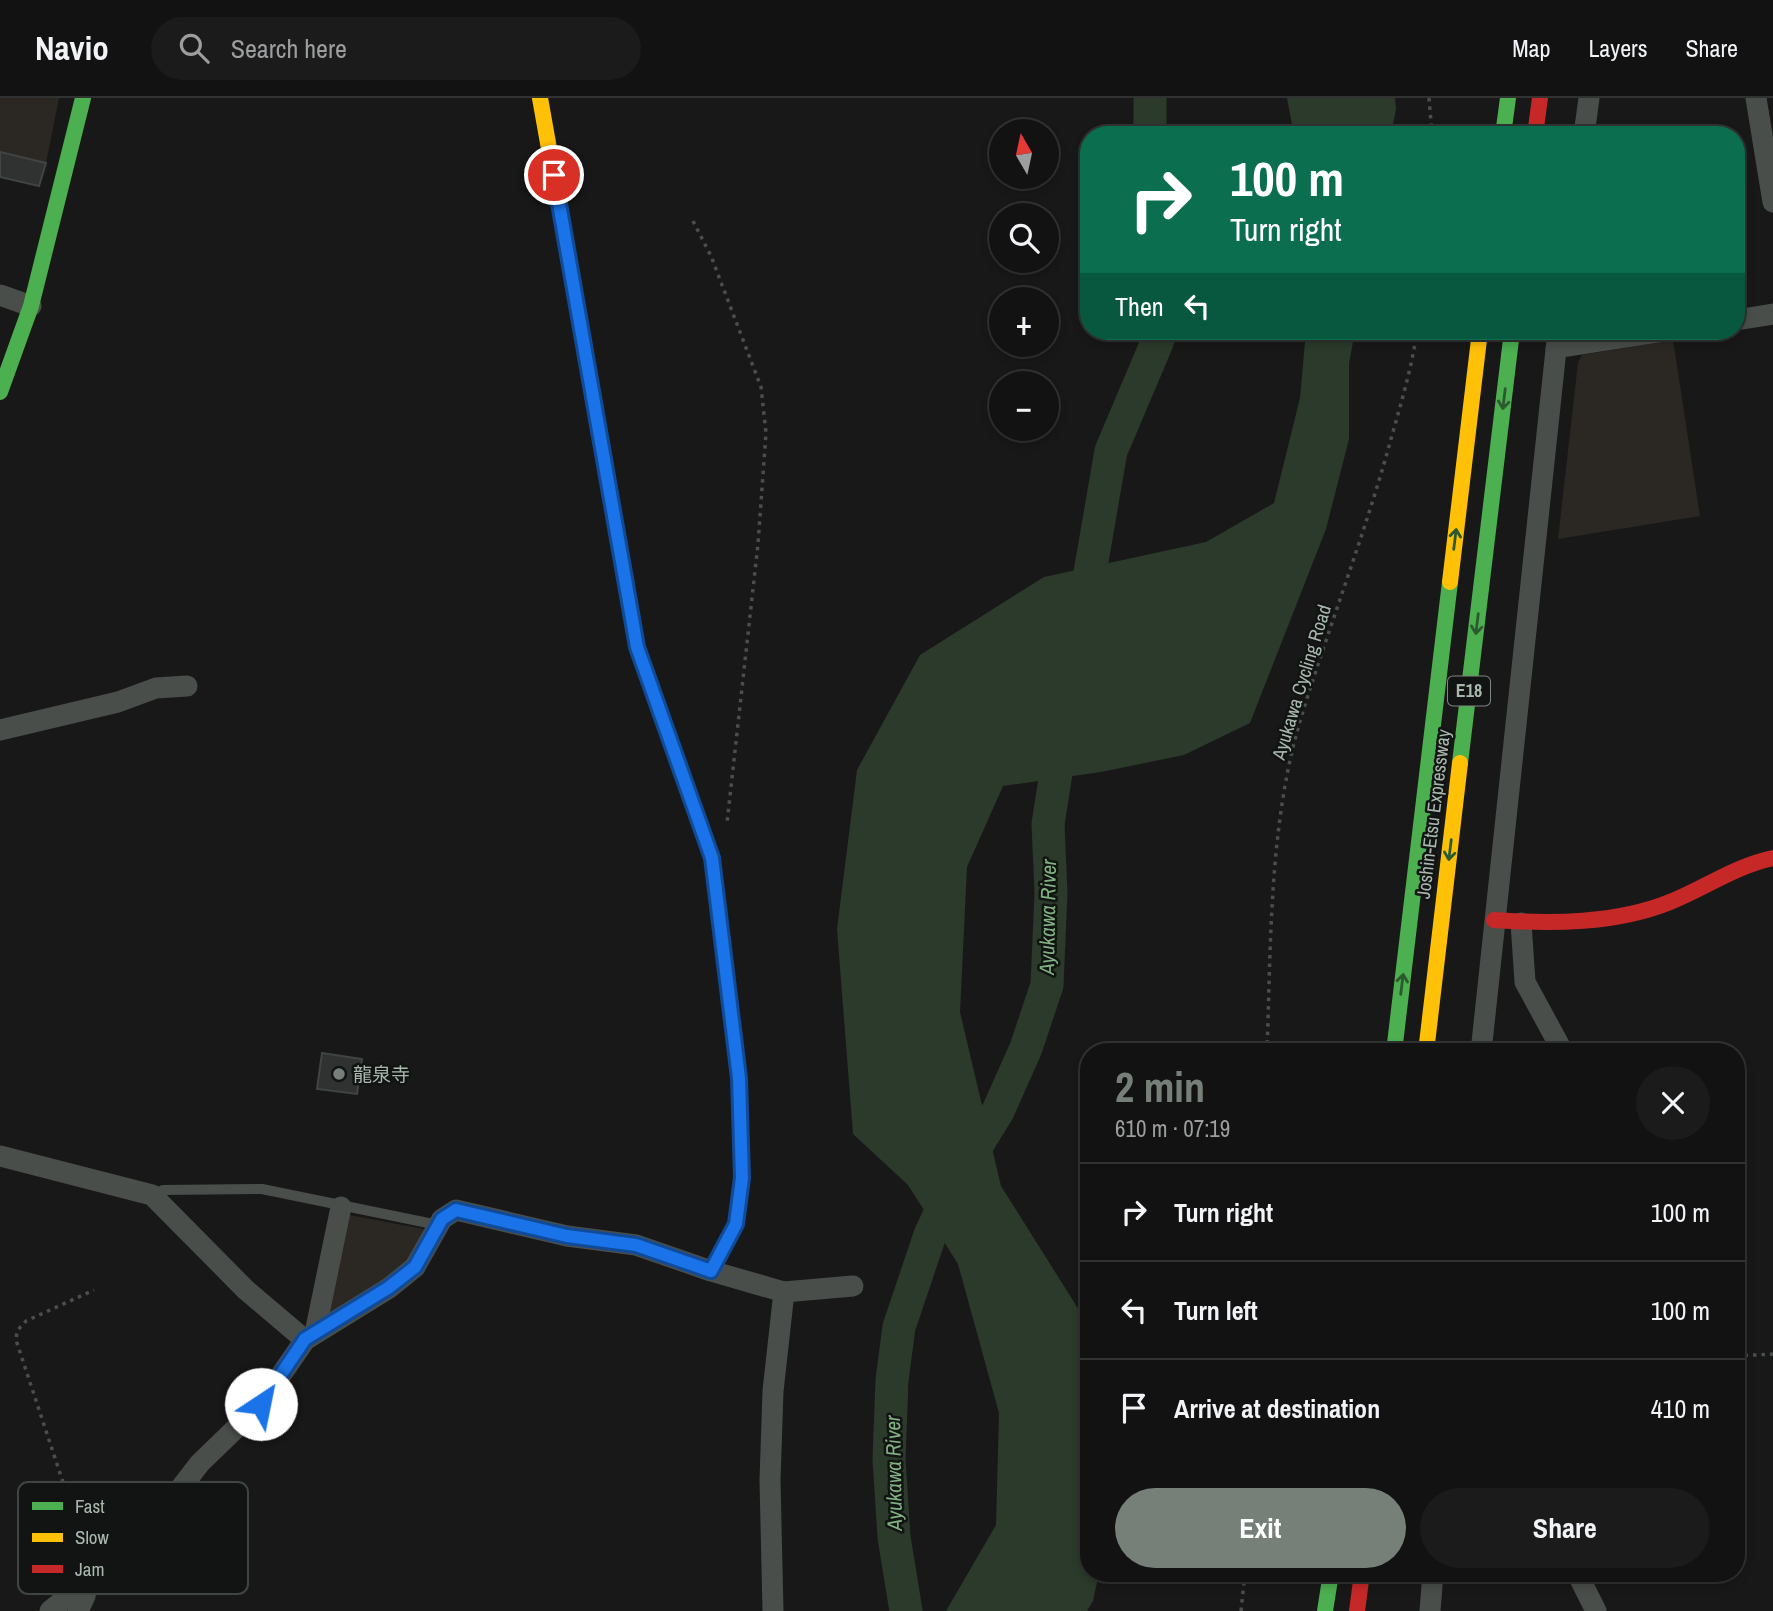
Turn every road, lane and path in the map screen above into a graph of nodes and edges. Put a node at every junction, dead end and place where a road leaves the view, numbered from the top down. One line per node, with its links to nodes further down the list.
1 (83, 98): 15 (main road)
2 (540, 98): 25 (main road)
3 (1429, 98): 8 (path)
4 (1507, 98): 9 (main road)
5 (1539, 98): 10 (main road)
6 (1589, 98): 11 (street)
7 (1756, 98): 12 (street)
8 (1431, 126)
9 (1504, 126)
10 (1536, 126)
11 (1585, 126)
12 (1773, 202)
13 (693, 221): 25 (path)
14 (0, 295): 15 (street)
15 (31, 306): 22 (main road)
16 (1773, 314): 17 (street)
17 (1745, 319)
18 (1415, 340): 29 (path, Ayukawa Cycling Road)
19 (1479, 340): 30 (main road, Joshin-Etsu Expressway / E18, one-way to 19)
20 (1511, 340): 31 (main road, Joshin-Etsu Expressway / E18, one-way to 31)
21 (1557, 340): 27 (street)
22 (0, 392)
23 (187, 686): 24 (street)
24 (0, 730)
25 (712, 858): 38 (main road)
26 (1773, 858): 28 (main road)
27 (1494, 920): 28 (main road); 32 (street)
28 (1521, 923): 33 (street)
29 (1267, 1043)
30 (1395, 1043)
31 (1427, 1043)
32 (1481, 1043)
33 (1558, 1043)
34 (0, 1156): 35 (street)
35 (152, 1195): 36 (lane); 42 (street)
36 (341, 1207): 37 (lane); 42 (street)
37 (438, 1225): 38 (street); 42 (street)
38 (711, 1271): 41 (street)
39 (853, 1286): 41 (street)
40 (94, 1290): 45 (path)
41 (784, 1292): 56 (street)
42 (310, 1336): 46 (street)
43 (1773, 1354): 44 (path)
44 (1745, 1356)
45 (60, 1482)
46 (185, 1482)
47 (1244, 1582): 57 (path)
48 (1330, 1582): 58 (main road)
49 (1361, 1582): 59 (main road)
50 (1432, 1582): 60 (street)
51 (1582, 1582): 61 (street)
52 (70, 1594): 54 (street)
53 (86, 1594): 55 (street)
54 (50, 1611)
55 (78, 1611)
56 (773, 1611)
57 (1241, 1611)
58 (1325, 1611)
59 (1357, 1611)
60 (1430, 1611)
61 (1596, 1611)

